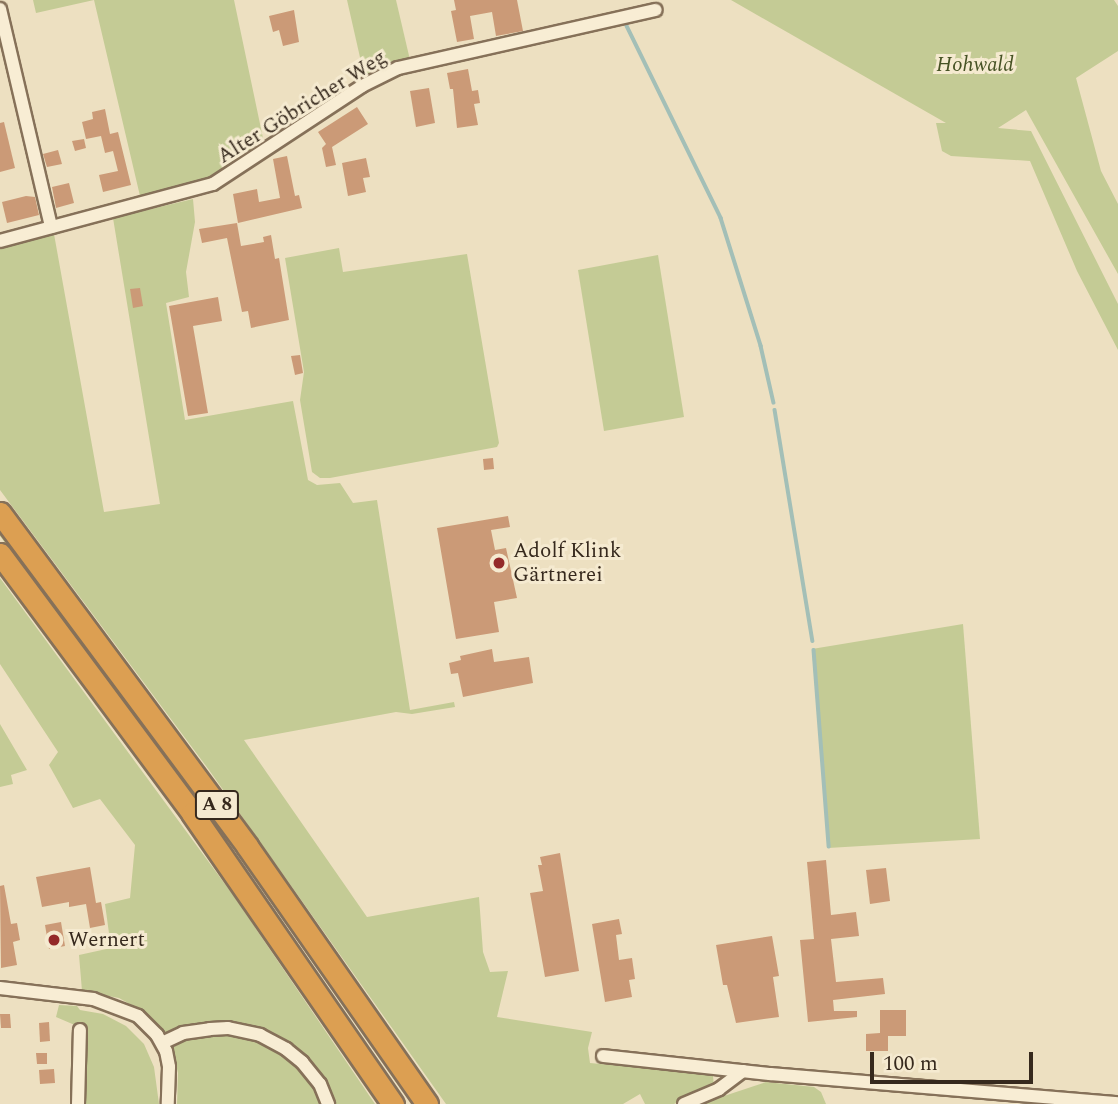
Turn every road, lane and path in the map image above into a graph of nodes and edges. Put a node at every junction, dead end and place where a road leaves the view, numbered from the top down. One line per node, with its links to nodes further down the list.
1 (0, 9): 3 (street)
2 (656, 10): 3 (street, Alter Göbricher Weg)
3 (51, 227): 4 (street, Alter Göbricher Weg)
4 (0, 241)
5 (0, 513): 16 (highway, A 8)
6 (0, 554): 15 (highway, A 8)
7 (0, 988): 9 (street)
8 (80, 1030): 12 (street)
9 (162, 1043): 13 (street); 14 (street)
10 (603, 1056): 11 (street)
11 (743, 1071): 17 (street); 18 (street)
12 (78, 1104)
13 (168, 1104)
14 (328, 1104)
15 (393, 1104)
16 (427, 1104)
17 (684, 1104)
18 (1118, 1104)

